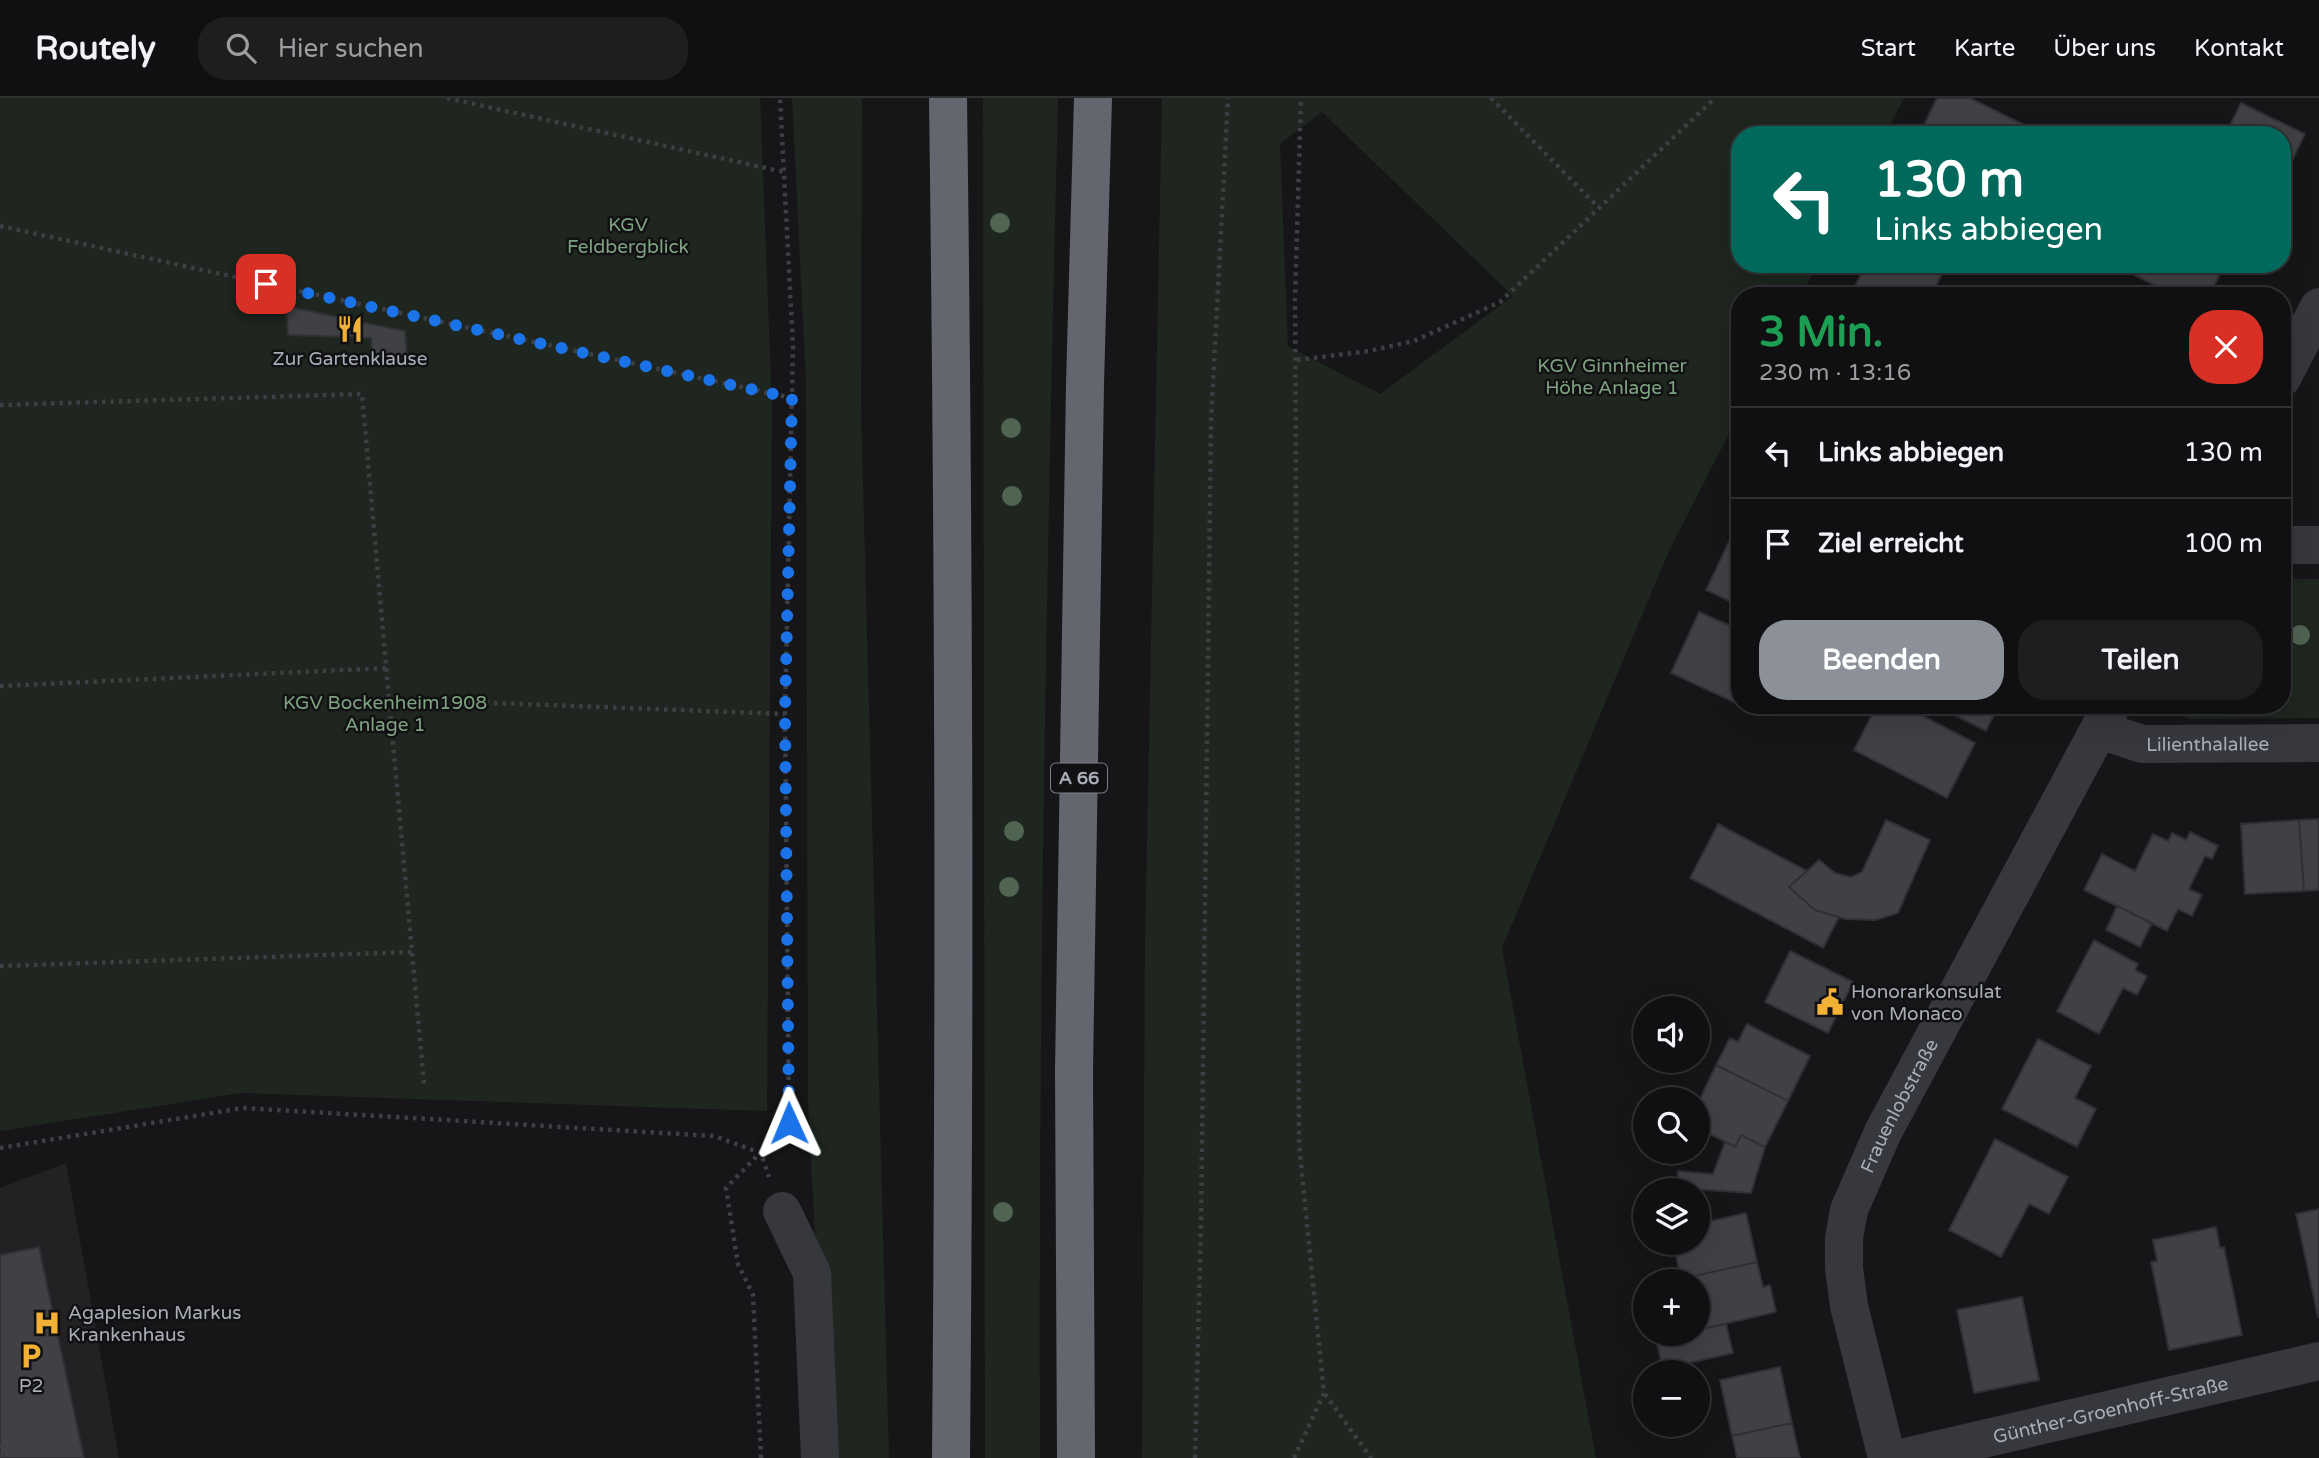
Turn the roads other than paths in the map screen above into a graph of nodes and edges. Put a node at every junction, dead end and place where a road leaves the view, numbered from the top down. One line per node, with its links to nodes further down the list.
1 (948, 98): 12 (highway)
2 (1093, 98): 13 (highway, A 66)
3 (2319, 307): 4 (street)
4 (2291, 361)
5 (2291, 545): 6 (street)
6 (2319, 545)
7 (2106, 718): 8 (street, Lilienthalallee); 14 (street, Frauenlobstraße)
8 (2319, 743)
9 (782, 1211): 11 (street)
10 (2319, 1361): 15 (street, Günther-Groenhoff-Straße)
11 (820, 1458)
12 (951, 1458)
13 (1076, 1458)
14 (1887, 1458)
15 (1901, 1458)

